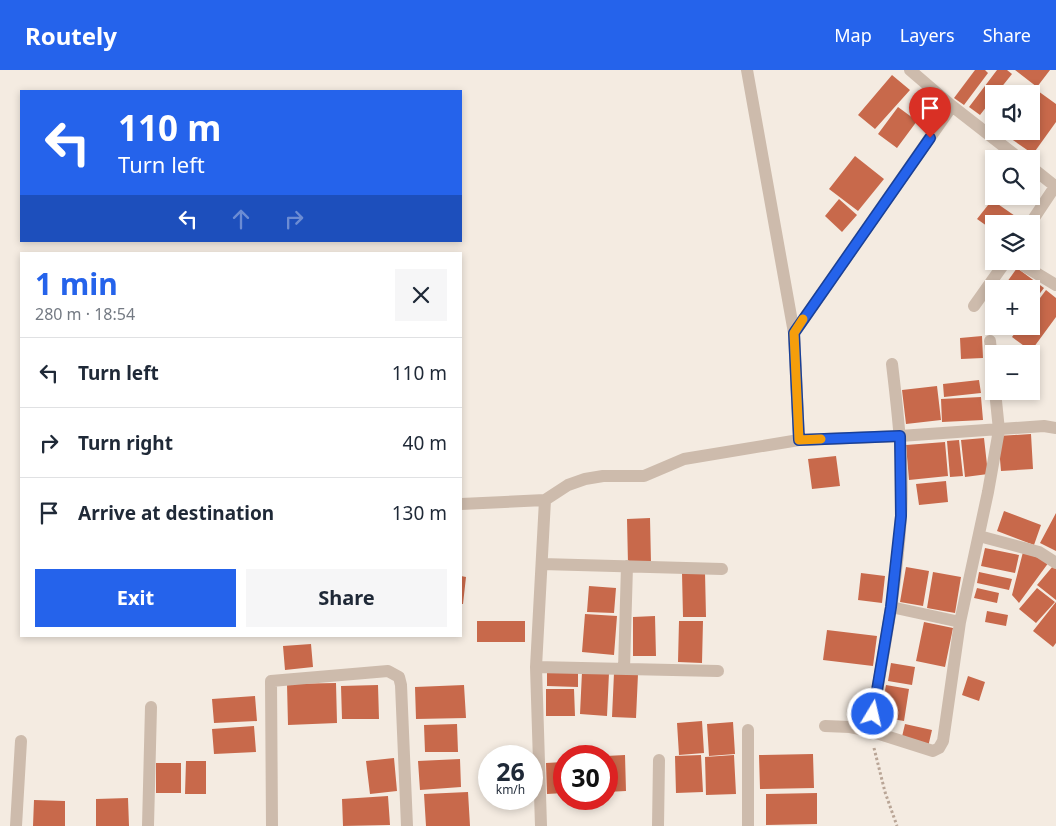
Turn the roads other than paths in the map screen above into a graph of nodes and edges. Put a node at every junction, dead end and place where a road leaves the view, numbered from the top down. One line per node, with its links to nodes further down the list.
1 (747, 70): 12 (street)
2 (910, 70): 3 (street)
3 (952, 106): 4 (street); 12 (street)
4 (1008, 150)
5 (1040, 174): 6 (street)
6 (1056, 186): 7 (street)
7 (1036, 215)
8 (1000, 270): 11 (street)
9 (1031, 270): 10 (street)
10 (1056, 285)
11 (974, 306)
12 (794, 333): 20 (street)
13 (990, 342): 14 (street)
14 (990, 345)
15 (892, 364): 19 (street)
16 (996, 400): 18 (street)
17 (1056, 428): 18 (street)
18 (999, 430): 19 (street); 23 (street)
19 (900, 436): 20 (street); 28 (street)
20 (799, 440): 21 (street)
21 (545, 500): 22 (street); 25 (street)
22 (462, 504)
23 (979, 536): 24 (street); 29 (street)
24 (1056, 563)
25 (542, 564): 26 (street); 30 (street)
26 (627, 566): 27 (street); 31 (street)
27 (722, 569)
28 (891, 607): 29 (street); 36 (street)
29 (960, 622): 36 (street)
30 (536, 667): 31 (street); 43 (street)
31 (624, 669): 32 (street)
32 (718, 671)
33 (151, 707): 40 (street)
34 (825, 726): 36 (street)
35 (748, 730): 45 (street)
36 (870, 732)
37 (21, 741): 39 (street)
38 (659, 760): 44 (street)
39 (16, 826)
40 (148, 826)
41 (272, 826): 42 (street)
42 (407, 826)
43 (541, 826)
44 (658, 826)
45 (748, 826)

